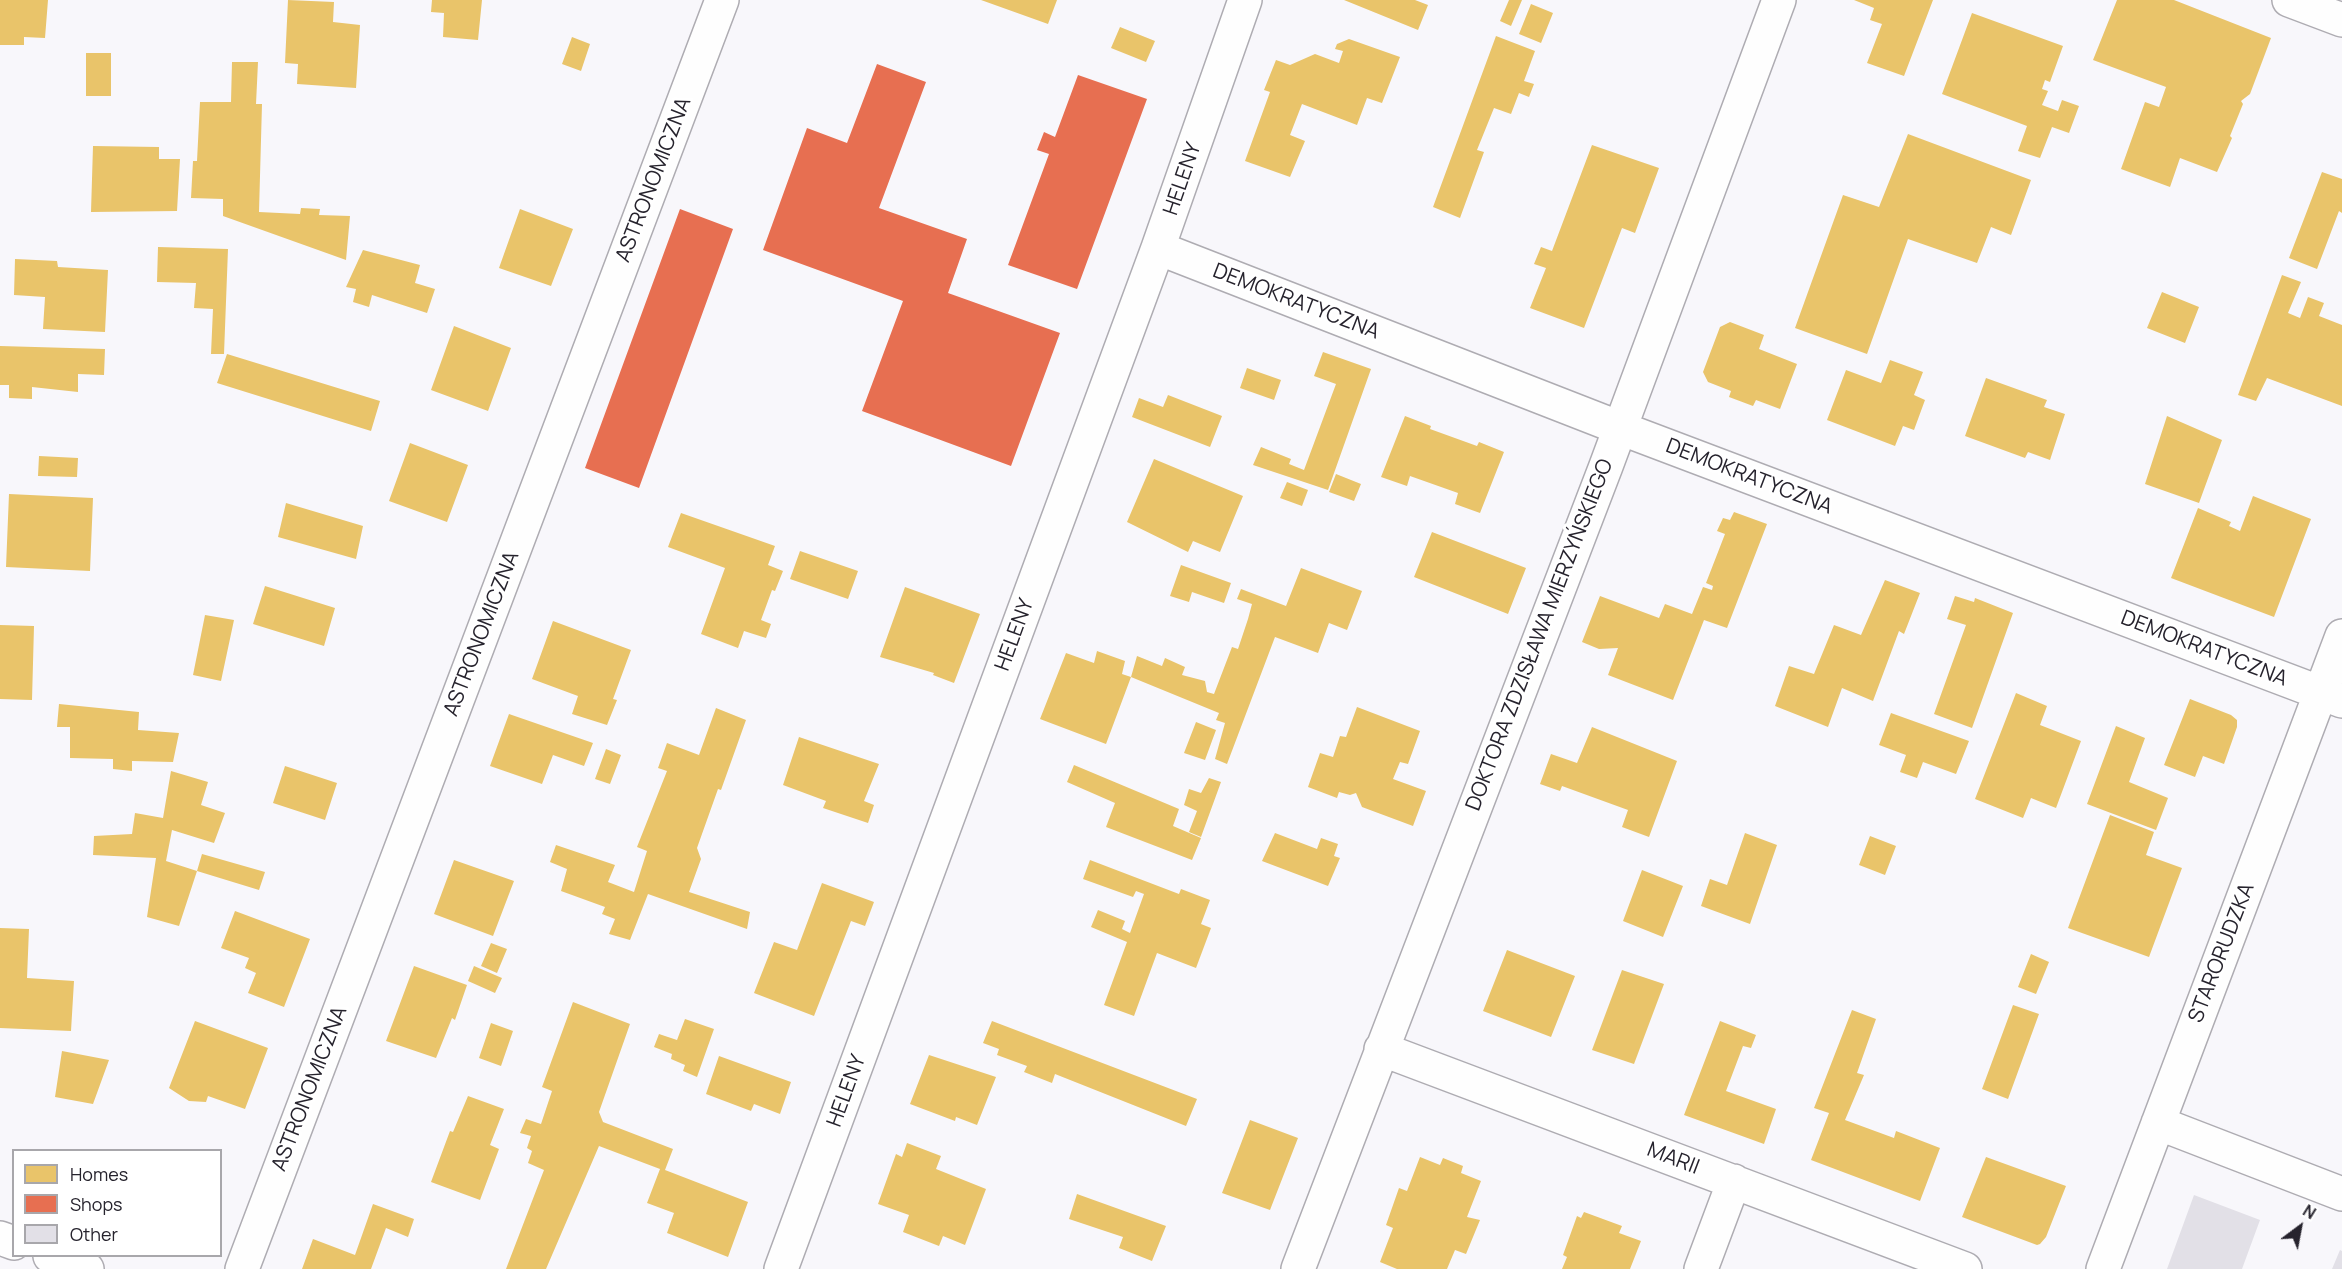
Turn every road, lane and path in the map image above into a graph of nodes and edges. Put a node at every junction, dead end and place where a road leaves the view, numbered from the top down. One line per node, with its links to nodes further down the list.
1 (722, 0): 16 (street, ASTRONOMICZNA)
2 (1245, 0): 6 (street, HELENY)
3 (1779, 0): 7 (street, DOKTORA ZDZISŁAWA MIERZYŃSKIEGO)
4 (2289, 0): 5 (street)
5 (2342, 20)
6 (1158, 248): 7 (street, DEMOKRATYCZNA); 17 (street, HELENY)
7 (1620, 428): 9 (street, DEMOKRATYCZNA); 10 (street, DOKTORA ZDZISŁAWA MIERZYŃSKIEGO)
8 (2342, 636): 9 (street, STARORUDZKA)
9 (2331, 697): 11 (street, STARORUDZKA)
10 (1381, 1049): 12 (street, MARII); 18 (street, DOKTORA ZDZISŁAWA MIERZYŃSKIEGO)
11 (2158, 1123): 13 (street); 21 (street, STARORUDZKA)
12 (1734, 1181): 19 (street); 20 (street, MARII)
13 (2342, 1194)
14 (53, 1257): 15 (street)
15 (87, 1269)
16 (242, 1269)
17 (781, 1269)
18 (1298, 1269)
19 (1701, 1269)
20 (1965, 1269)
21 (2103, 1269)

